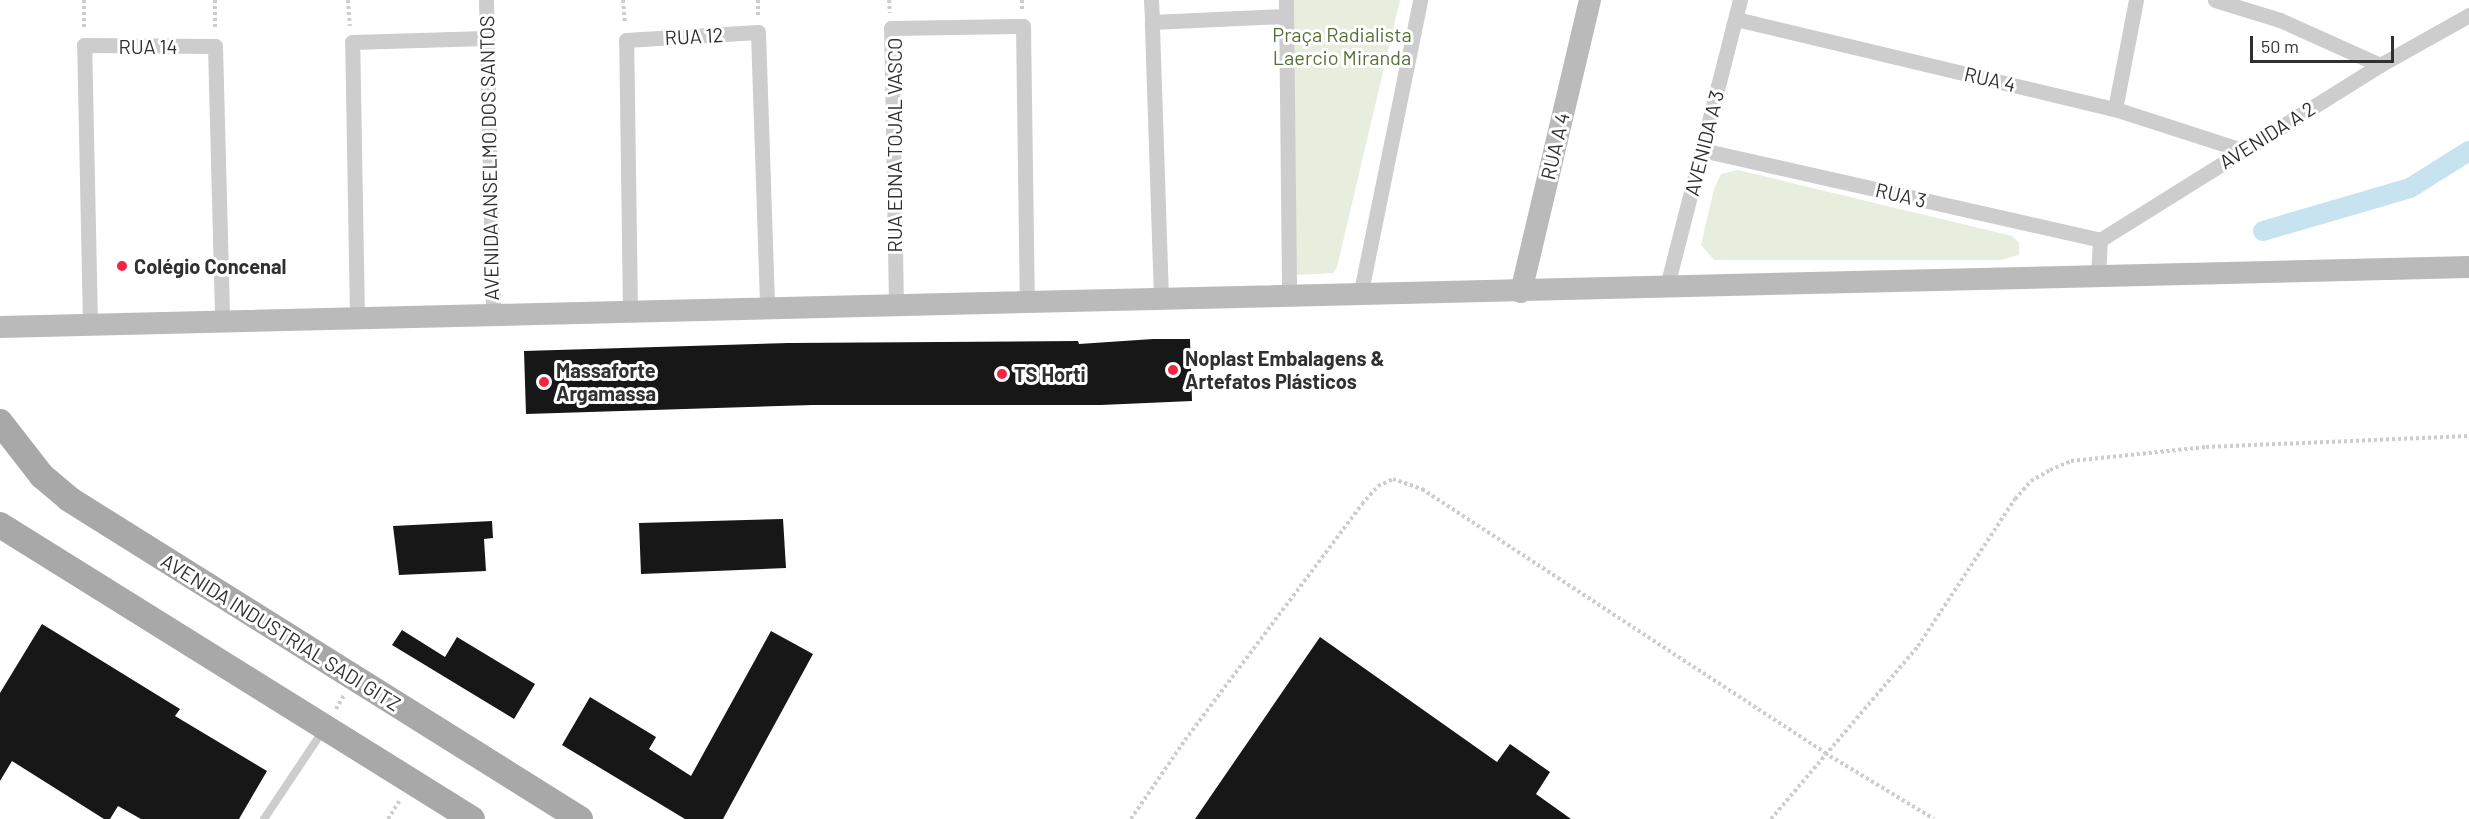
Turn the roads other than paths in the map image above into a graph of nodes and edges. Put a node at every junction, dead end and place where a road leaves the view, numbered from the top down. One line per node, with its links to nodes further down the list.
1 (486, 0): 13 (street, AVENIDA ANSELMO DOS SANTOS)
2 (1151, 0): 12 (street)
3 (1286, 0): 10 (street)
4 (1420, 0): 24 (street)
5 (1590, 0): 22 (street, RUA A 4)
6 (1740, 0): 11 (street, AVENIDA A 3)
7 (2136, 0): 15 (street)
8 (2215, 0): 14 (street)
9 (2469, 15): 14 (street, AVENIDA A 2)
10 (1286, 16): 12 (street); 23 (street)
11 (1736, 19): 15 (street, RUA 4); 16 (street, AVENIDA A 3)
12 (1152, 22): 25 (street)
13 (486, 38): 30 (street, AVENIDA ANSELMO DOS SANTOS); 31 (street)
14 (2380, 65): 17 (street, AVENIDA A 2)
15 (2115, 109): 17 (street, RUA 4)
16 (1702, 150): 18 (street, RUA 3); 21 (street, AVENIDA A 3)
17 (2242, 150): 18 (street, AVENIDA A 2)
18 (2100, 240): 20 (street)
19 (2469, 267): 20 (street)
20 (2098, 277): 21 (street)
21 (1667, 286): 22 (street)
22 (1521, 292): 24 (street)
23 (1288, 294): 24 (street); 25 (street)
24 (1360, 296)
25 (1161, 298): 26 (street)
26 (1027, 301): 27 (street); 27 (street, RUA EDNA TOJAL VASCO)
27 (896, 305): 28 (street)
28 (767, 309): 29 (street); 29 (street, RUA 12)
29 (630, 312): 30 (street)
30 (493, 315): 31 (street)
31 (357, 318): 32 (street)
32 (222, 321): 33 (street); 33 (street, RUA 14)
33 (90, 324): 34 (street)
34 (0, 327)
35 (0, 422): 40 (main road, AVENIDA INDUSTRIAL SADI GITZ)
36 (0, 525): 37 (main road)
37 (325, 728): 38 (lane); 39 (main road)
38 (264, 819)
39 (472, 819)
40 (580, 819)

